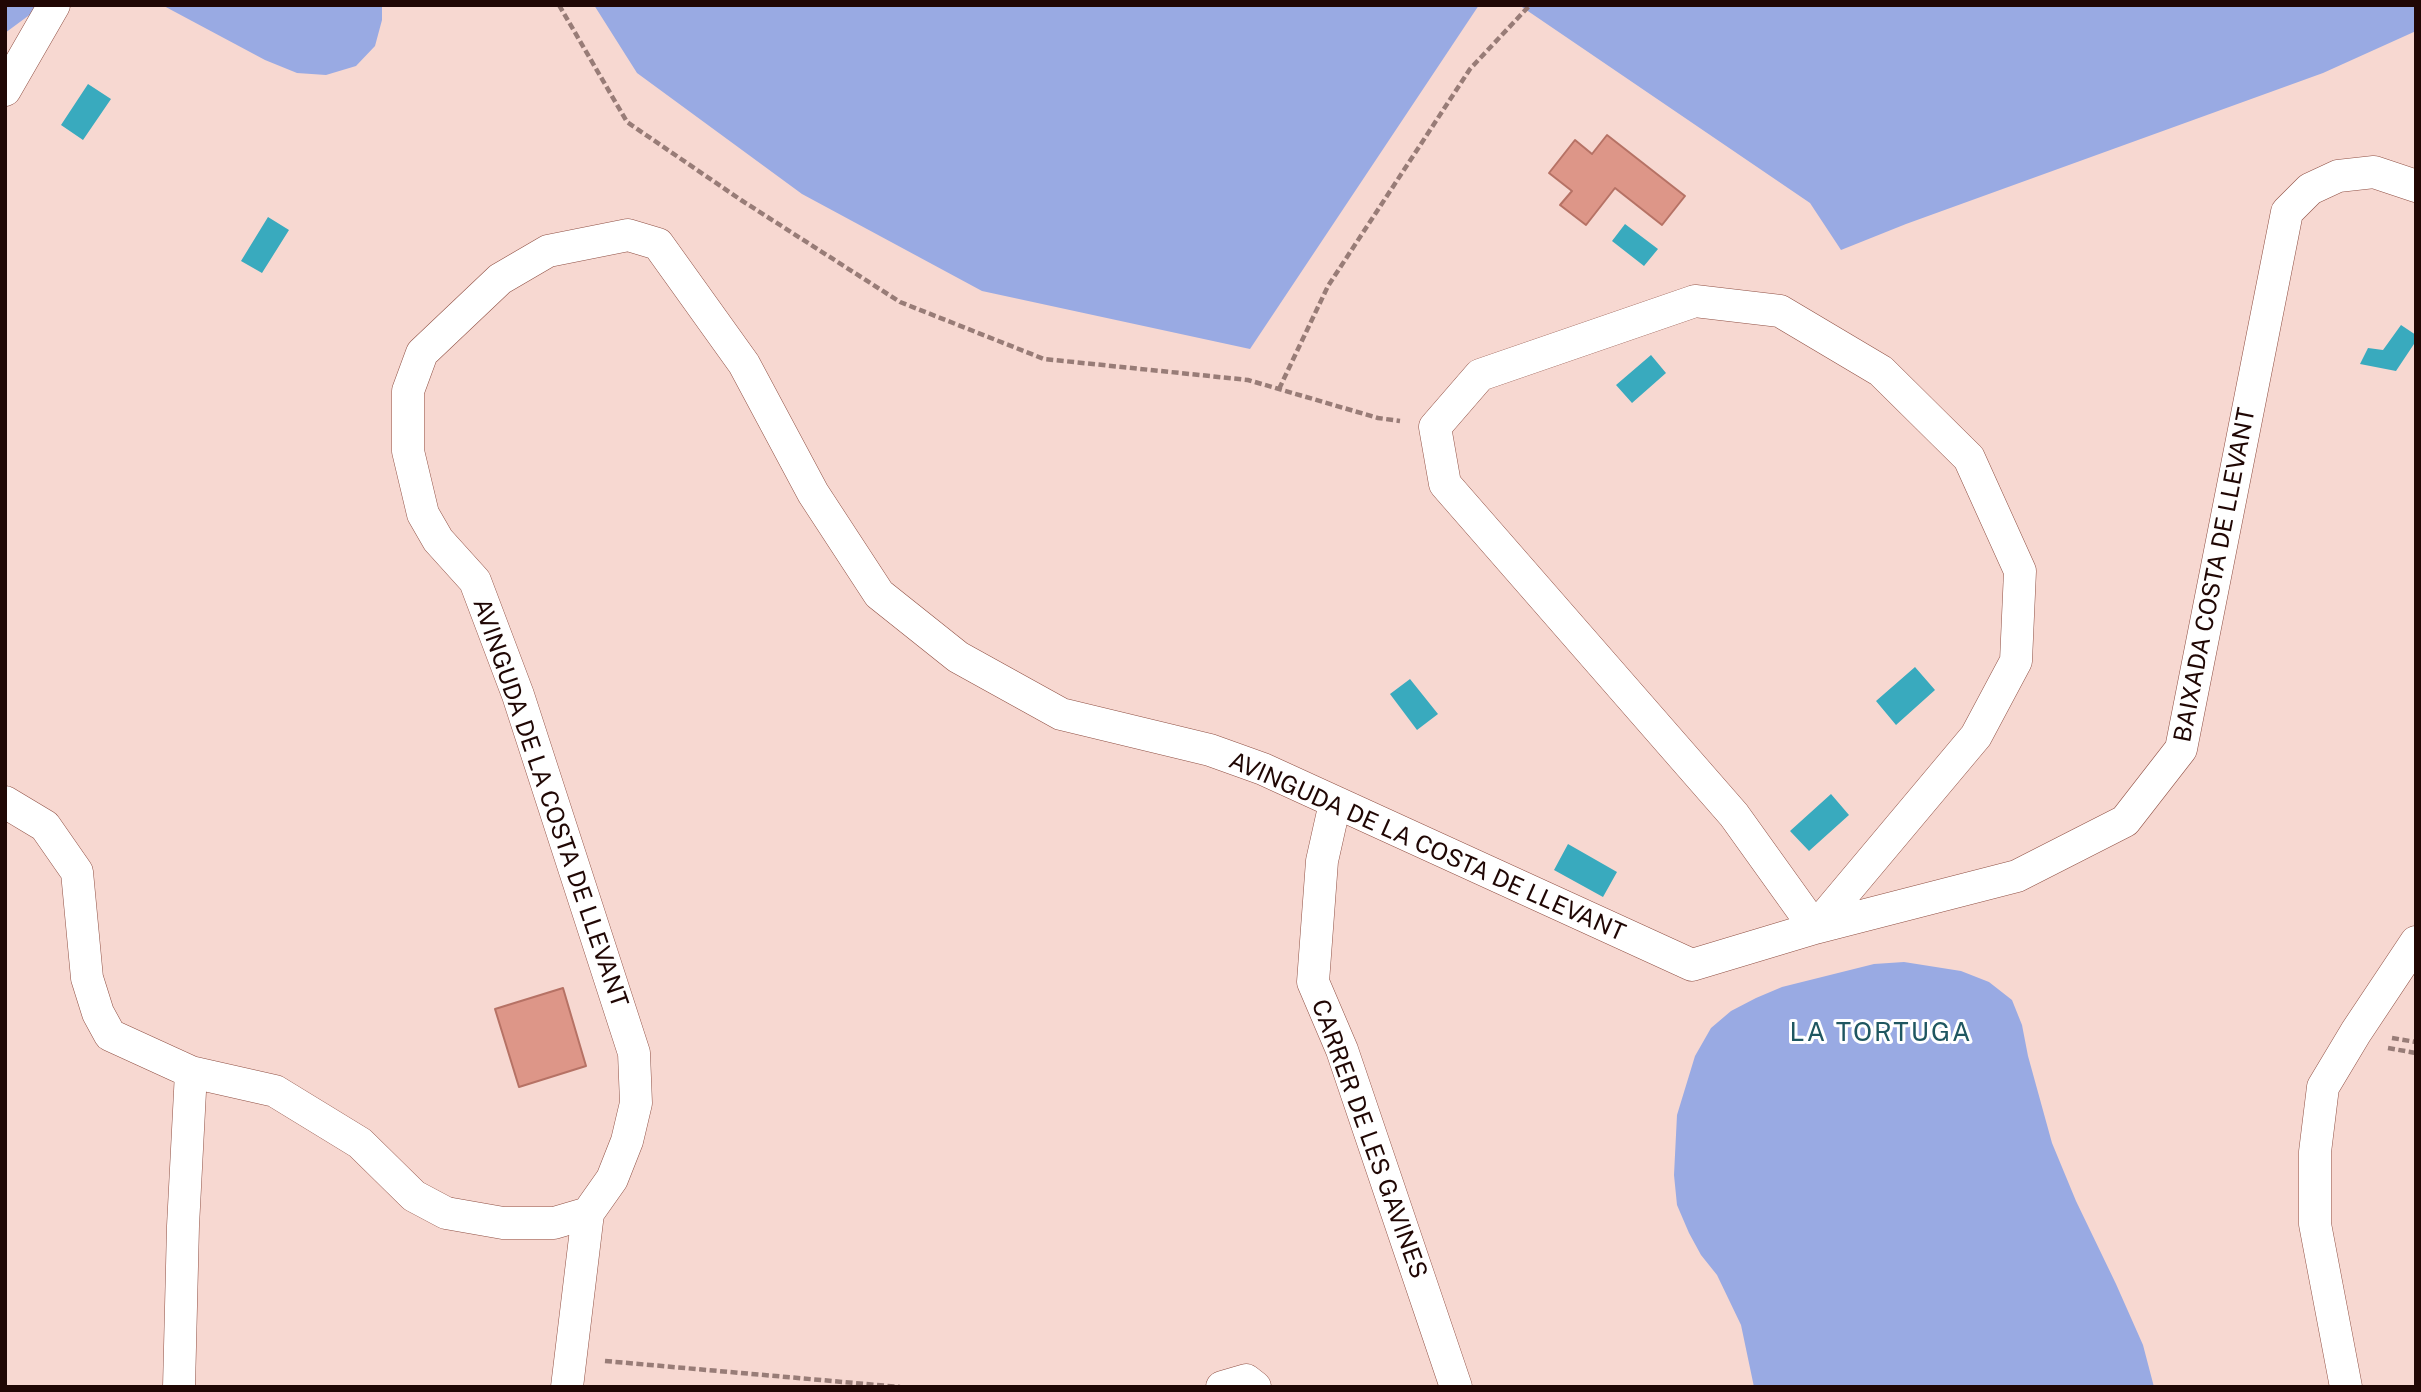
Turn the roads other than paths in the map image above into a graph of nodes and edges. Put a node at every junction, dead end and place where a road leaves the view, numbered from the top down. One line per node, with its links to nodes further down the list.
1 (54, 5): 2 (street)
2 (5, 90)
3 (2416, 186): 6 (street, BAIXADA COSTA DE LLEVANT)
4 (5, 802): 8 (street)
5 (1335, 803): 6 (street, AVINGUDA DE LA COSTA DE LLEVANT); 9 (street, AVINGUDA DE LA COSTA DE LLEVANT); 14 (street, CARRER DE LES GAVINES)
6 (1815, 928): 6 (street)
7 (2416, 942): 15 (street)
8 (191, 1072): 9 (street); 11 (street)
9 (588, 1213): 10 (street)
10 (570, 1373)
11 (178, 1387)
12 (1222, 1387): 13 (street)
13 (1255, 1387)
14 (1456, 1387)
15 (2346, 1387)

